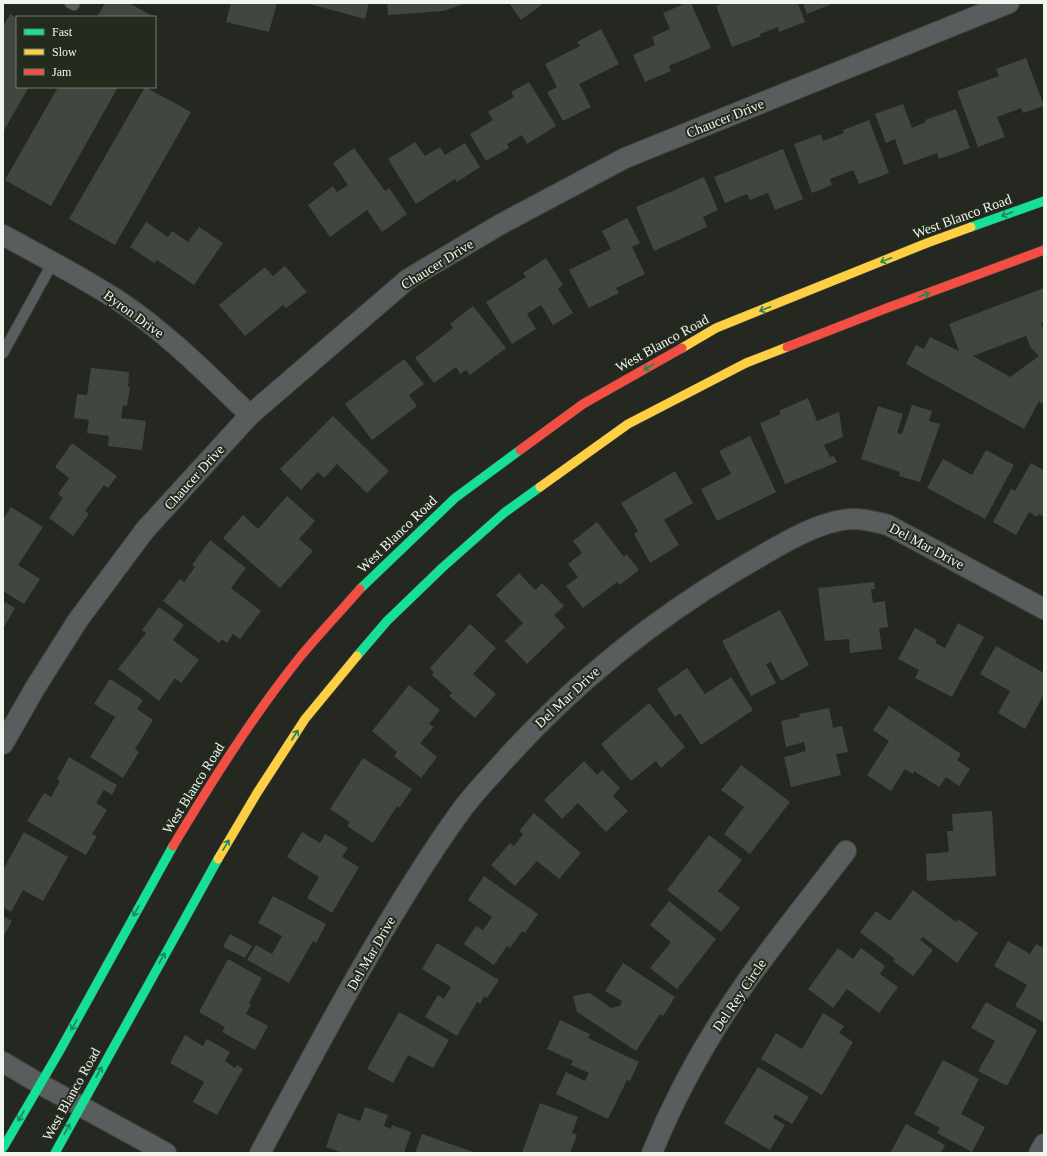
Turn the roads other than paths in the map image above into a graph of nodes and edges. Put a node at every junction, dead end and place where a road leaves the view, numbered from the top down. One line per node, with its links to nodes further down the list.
1 (1009, 3): 7 (street, Chaucer Drive)
2 (1044, 201): 12 (main road, West Blanco Road, one-way to 12)
3 (3, 235): 5 (street, Byron Drive)
4 (1044, 250): 13 (main road, West Blanco Road, one-way to 4)
5 (53, 262): 6 (lane); 7 (street, Byron Drive)
6 (3, 353)
7 (250, 415): 9 (street, Chaucer Drive)
8 (1044, 609): 18 (street, Del Mar Drive)
9 (3, 744)
10 (846, 851): 19 (street, Del Rey Circle)
11 (3, 1062): 12 (street)
12 (40, 1084): 13 (street); 15 (main road, West Blanco Road, one-way to 15)
13 (80, 1106): 16 (main road, West Blanco Road, one-way to 13); 17 (street)
14 (1044, 1144): 20 (street)
15 (3, 1148)
16 (55, 1153)
17 (166, 1153)
18 (260, 1153)
19 (652, 1153)
20 (1039, 1153)

